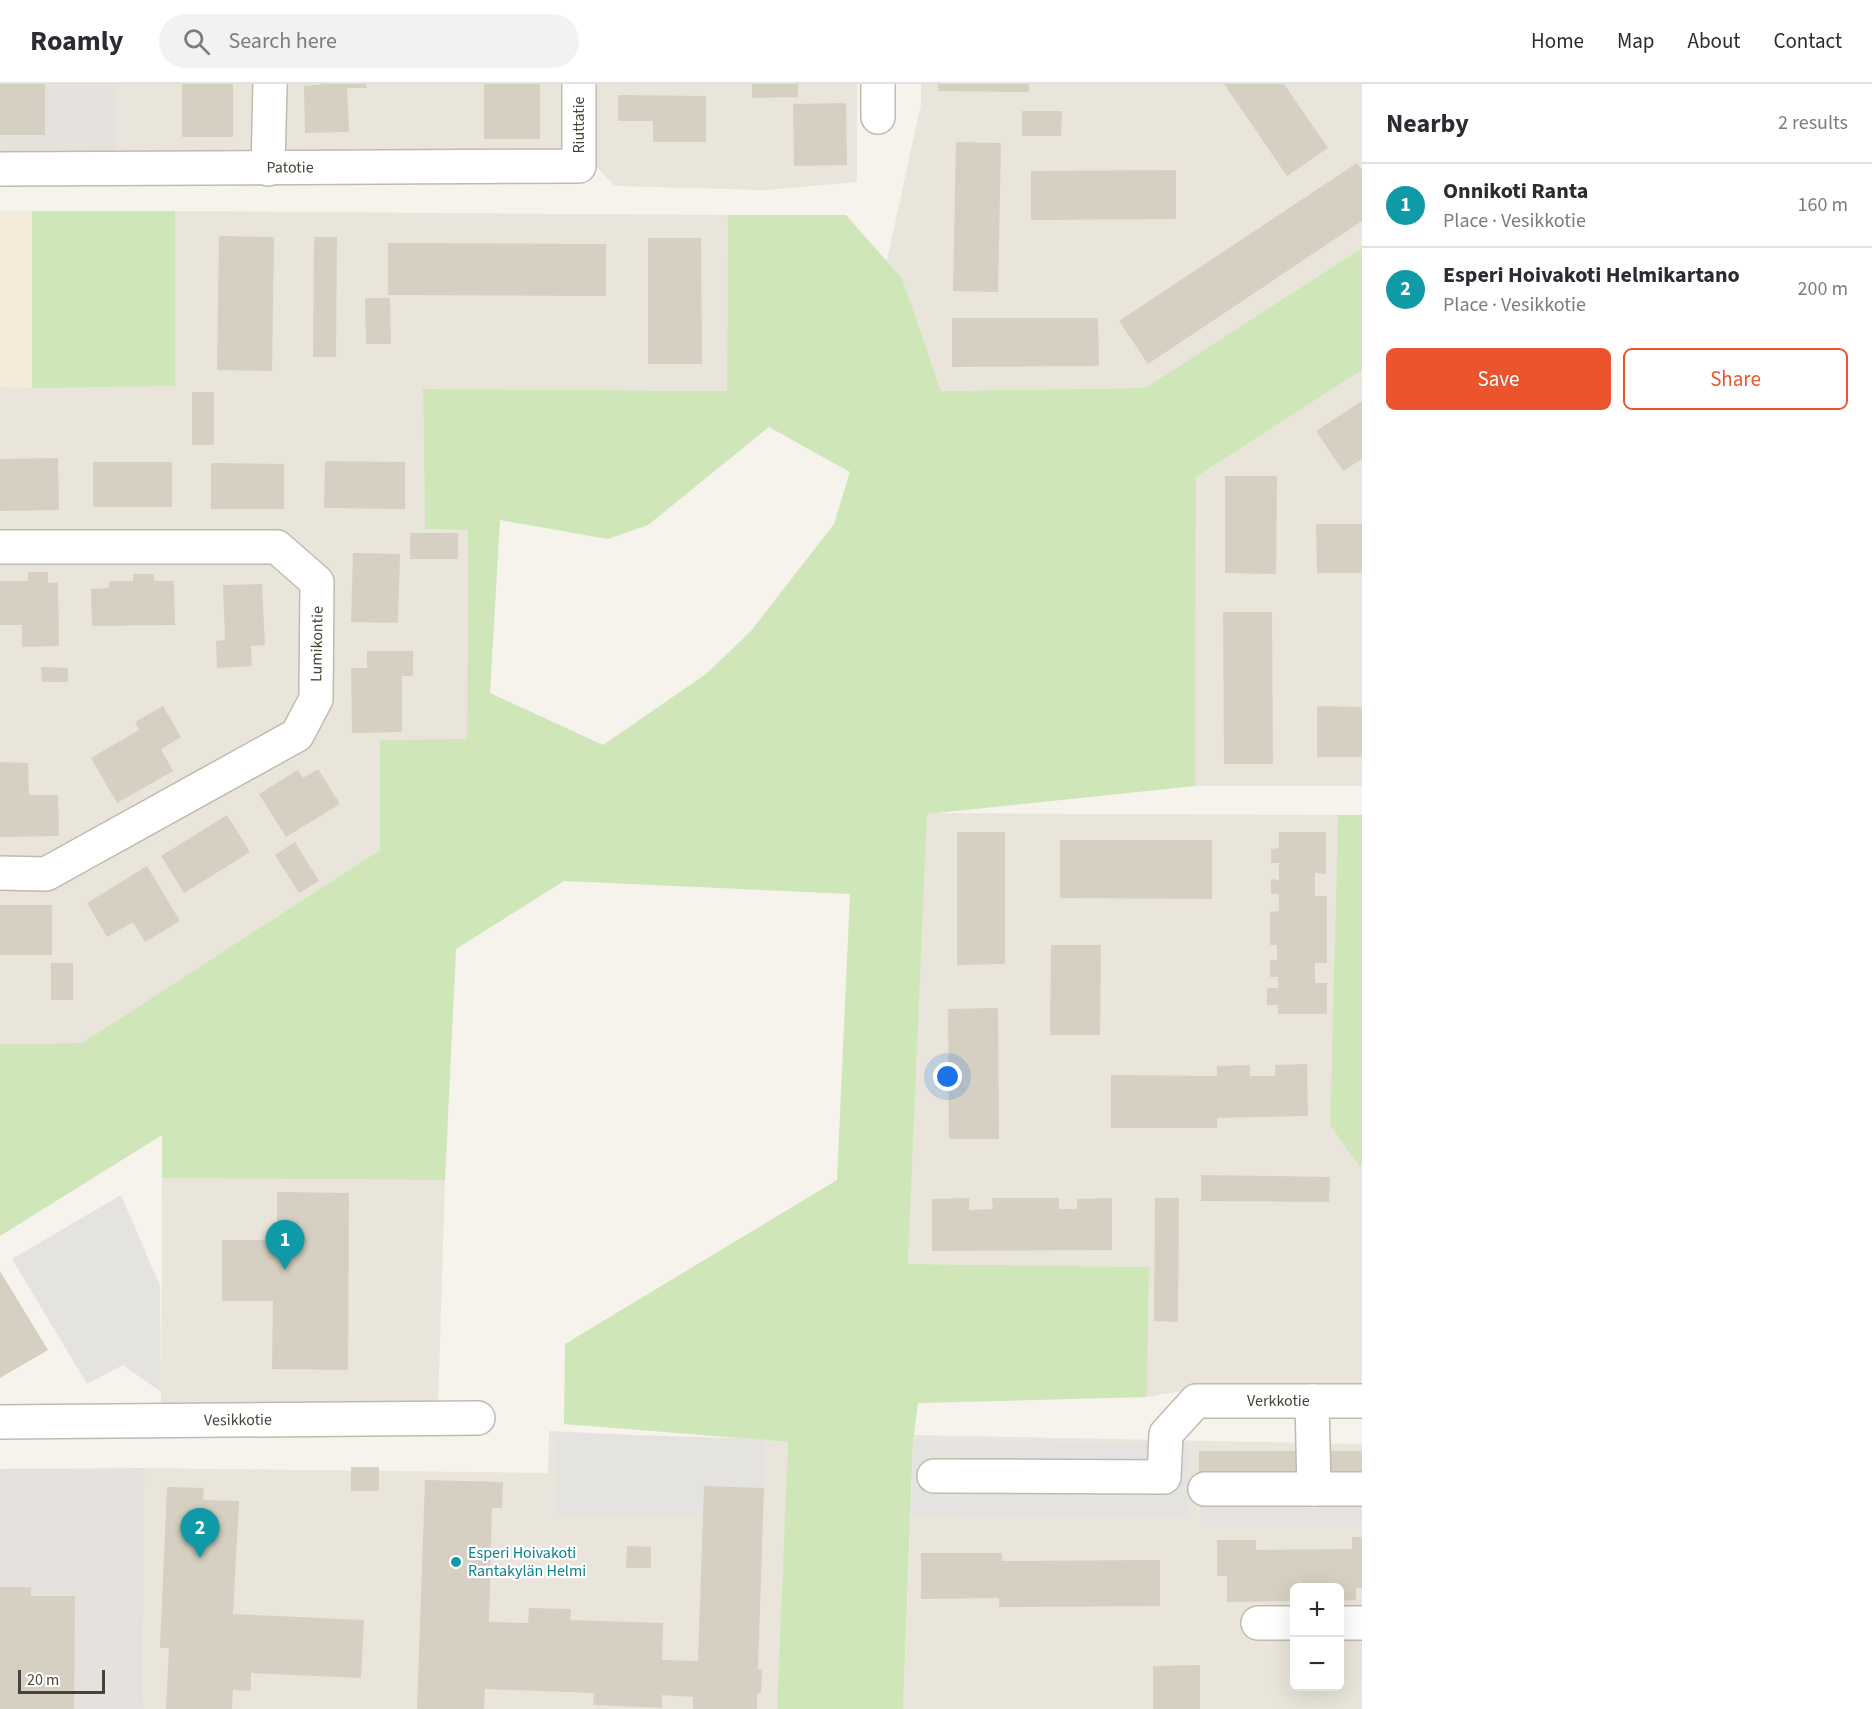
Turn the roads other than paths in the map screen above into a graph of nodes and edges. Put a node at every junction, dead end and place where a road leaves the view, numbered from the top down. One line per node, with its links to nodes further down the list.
1 (270, 84): 7 (street)
2 (579, 84): 5 (street, Riuttatie)
3 (878, 84): 4 (street)
4 (878, 117)
5 (579, 166): 7 (street, Patotie)
6 (0, 169): 7 (street, Patotie)
7 (268, 169)
8 (0, 547): 9 (street, Lumikontie)
9 (0, 873)
10 (1312, 1401): 11 (street, Verkkotie); 14 (street, Verkkotie); 16 (street)
11 (1362, 1401)
12 (478, 1418): 13 (street, Vesikkotie)
13 (0, 1422)
14 (934, 1476)
15 (1205, 1489): 16 (street)
16 (1314, 1489): 17 (street)
17 (1362, 1489)
18 (1258, 1623): 19 (street)
19 (1290, 1623)
20 (1344, 1623): 21 (street)
21 (1362, 1623)

